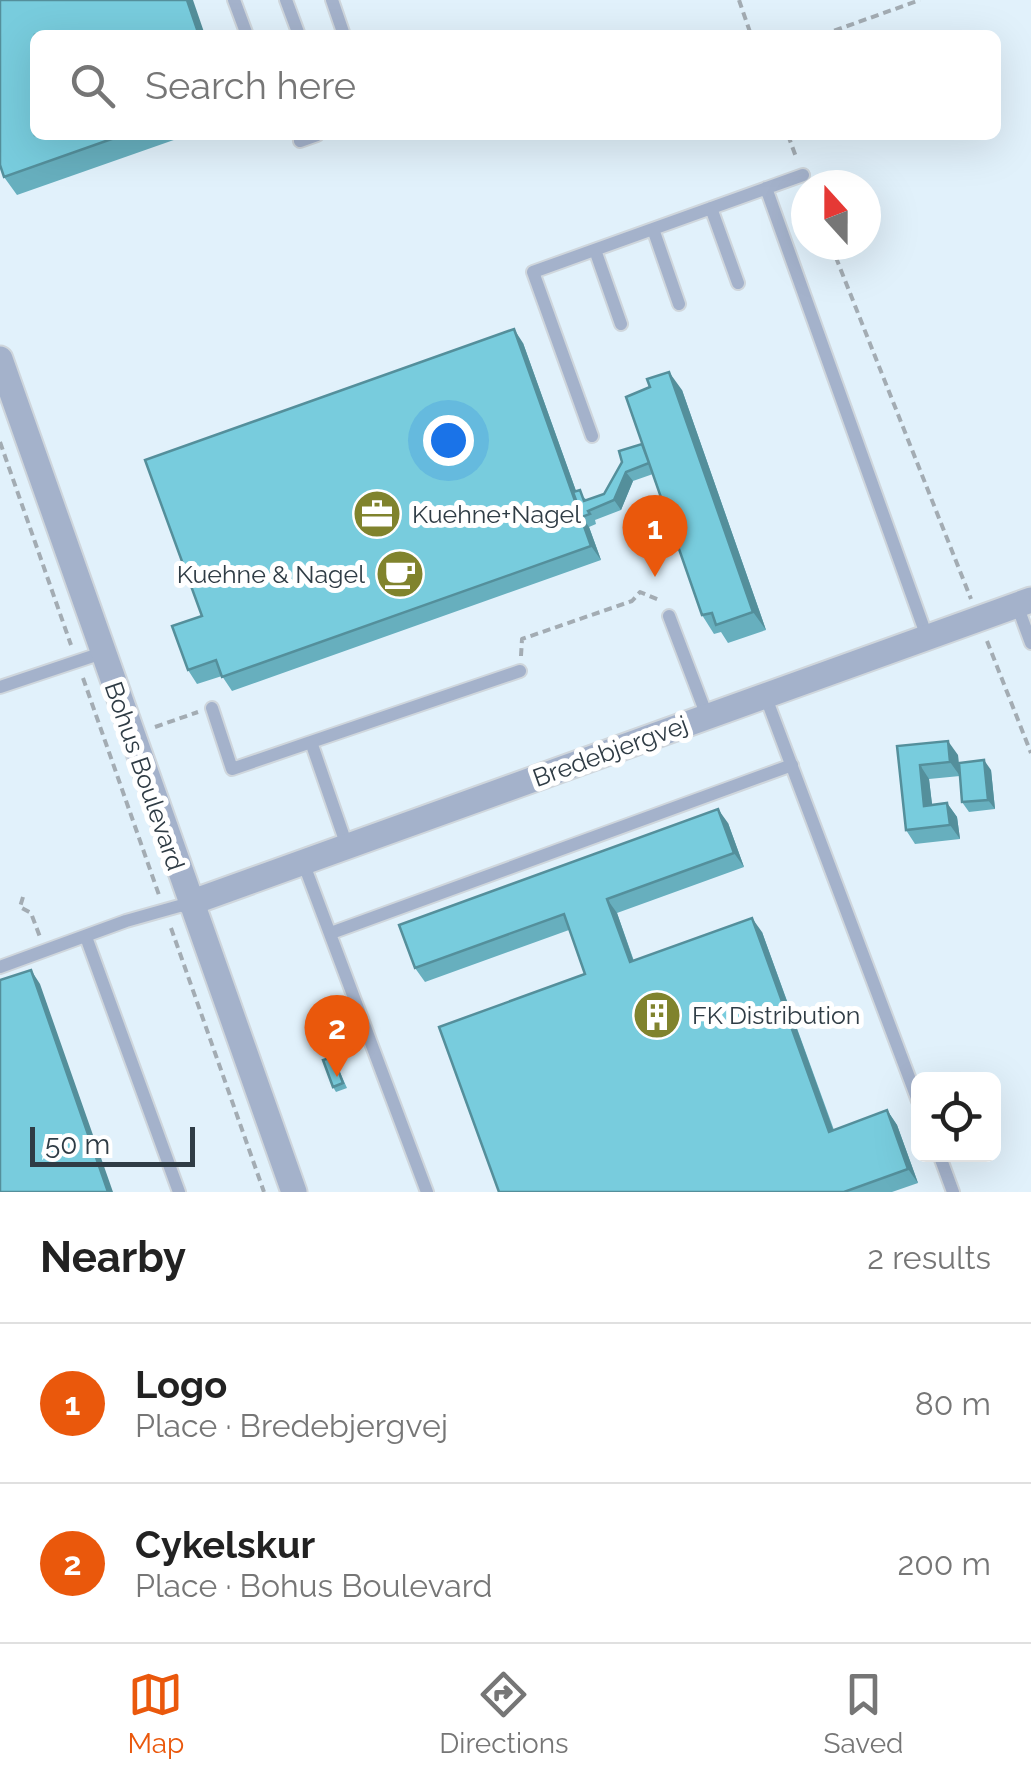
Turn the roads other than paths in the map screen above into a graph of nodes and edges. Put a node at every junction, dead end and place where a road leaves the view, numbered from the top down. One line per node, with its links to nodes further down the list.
1 (234, 0): 4 (lane)
2 (286, 0): 5 (lane)
3 (332, 0): 6 (lane)
4 (244, 30)
5 (296, 30)
6 (342, 30)
7 (303, 140): 8 (lane)
8 (300, 141)
9 (791, 180): 10 (lane)
10 (766, 188): 11 (lane); 21 (lane)
11 (711, 208): 12 (lane); 14 (lane)
12 (653, 229): 13 (lane); 15 (lane)
13 (595, 250): 16 (lane); 18 (lane)
14 (738, 283)
15 (680, 304)
16 (621, 324)
17 (0, 359): 23 (street, Bohus Boulevard)
18 (592, 436)
19 (1024, 603): 21 (street, Bredebjergvej); 22 (lane)
20 (669, 616): 28 (lane)
21 (927, 637): 26 (street, Bredebjergvej)
22 (1031, 643)
23 (102, 653): 25 (lane); 33 (street, Bohus Boulevard)
24 (520, 671): 29 (lane)
25 (0, 687)
26 (765, 695): 28 (street, Bredebjergvej); 30 (lane)
27 (212, 708): 29 (lane)
28 (707, 716): 31 (street, Bredebjergvej)
29 (312, 742): 31 (lane)
30 (792, 766): 34 (lane); 37 (lane)
31 (347, 846): 32 (street, Bredebjergvej)
32 (303, 862): 33 (street, Bredebjergvej); 34 (lane)
33 (177, 907): 35 (lane); 40 (street, Bohus Boulevard)
34 (331, 933): 41 (lane)
35 (86, 937): 36 (lane); 39 (lane)
36 (0, 967)
37 (911, 1082)
38 (942, 1162): 42 (lane)
39 (179, 1192)
40 (294, 1192)
41 (426, 1192)
42 (953, 1192)

